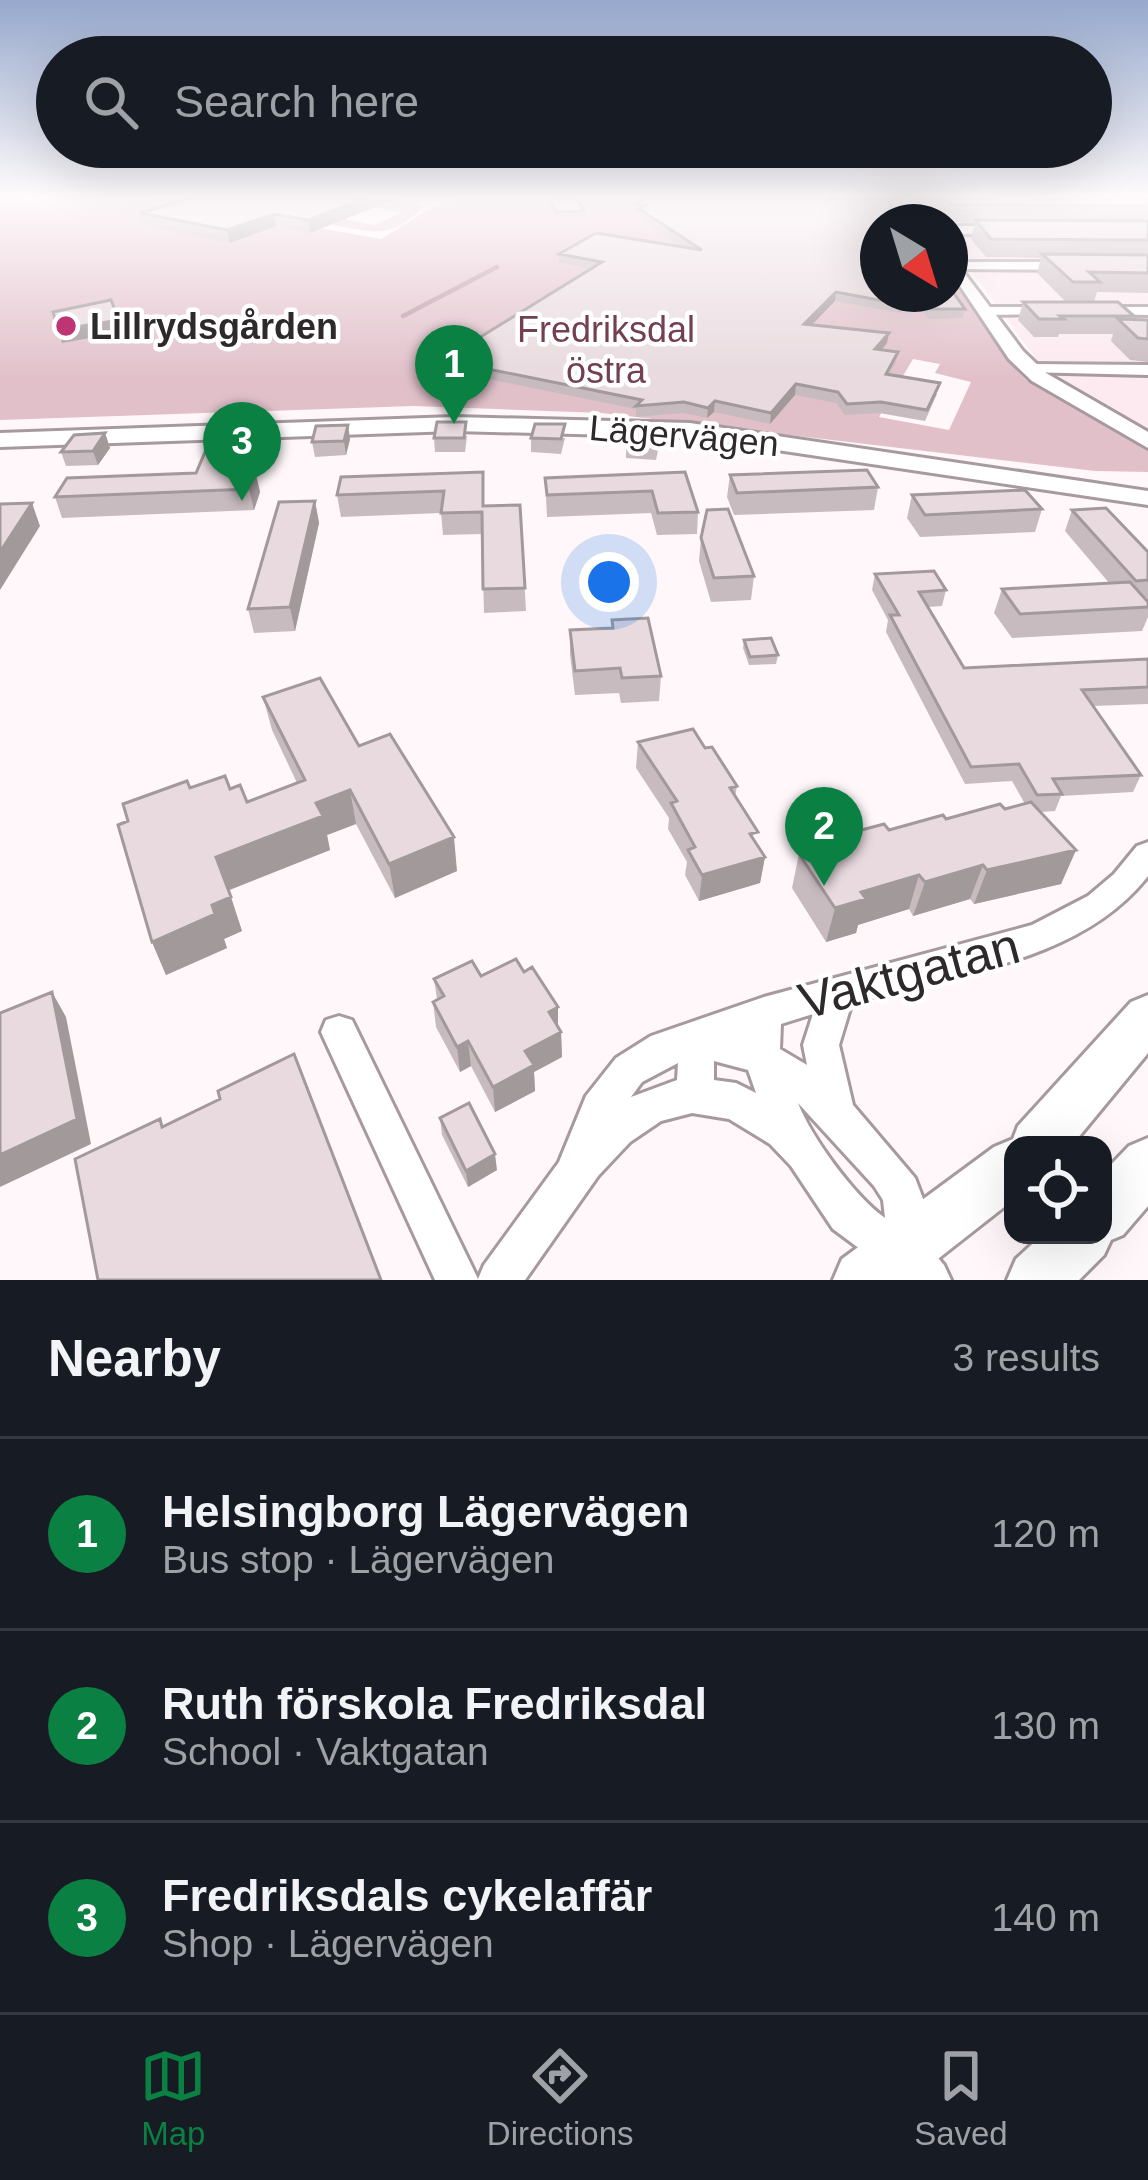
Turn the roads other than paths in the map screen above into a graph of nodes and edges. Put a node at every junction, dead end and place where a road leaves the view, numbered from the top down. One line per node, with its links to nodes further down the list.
1 (968, 262): 2 (street)
2 (1084, 266)
3 (968, 285): 4 (street)
4 (986, 311): 5 (street); 6 (street)
5 (1148, 311)
6 (1030, 369): 7 (street); 8 (street)
7 (1148, 370)
8 (1148, 438)
9 (0, 440): 10 (street, Lägervägen)
10 (1144, 485)
11 (1148, 854): 12 (street, Vaktgatan)
12 (838, 991): 13 (street, Vaktgatan); 19 (street)
13 (764, 1013): 16 (street, Vaktgatan); 17 (street)
14 (1148, 1017): 21 (main road)
15 (339, 1032): 28 (street)
16 (697, 1038): 17 (street); 18 (street); 23 (street, Vaktgatan)
17 (761, 1055): 19 (street); 20 (street)
18 (695, 1091): 20 (street); 23 (street)
19 (835, 1107): 27 (street)
20 (790, 1135): 27 (street)
21 (1046, 1136)
22 (1148, 1165): 25 (main road)
23 (577, 1166): 29 (street)
24 (1004, 1174): 27 (main road)
25 (1112, 1205)
26 (1075, 1244): 30 (main road)
27 (899, 1270)
28 (457, 1280)
29 (500, 1280)
30 (1037, 1280)

